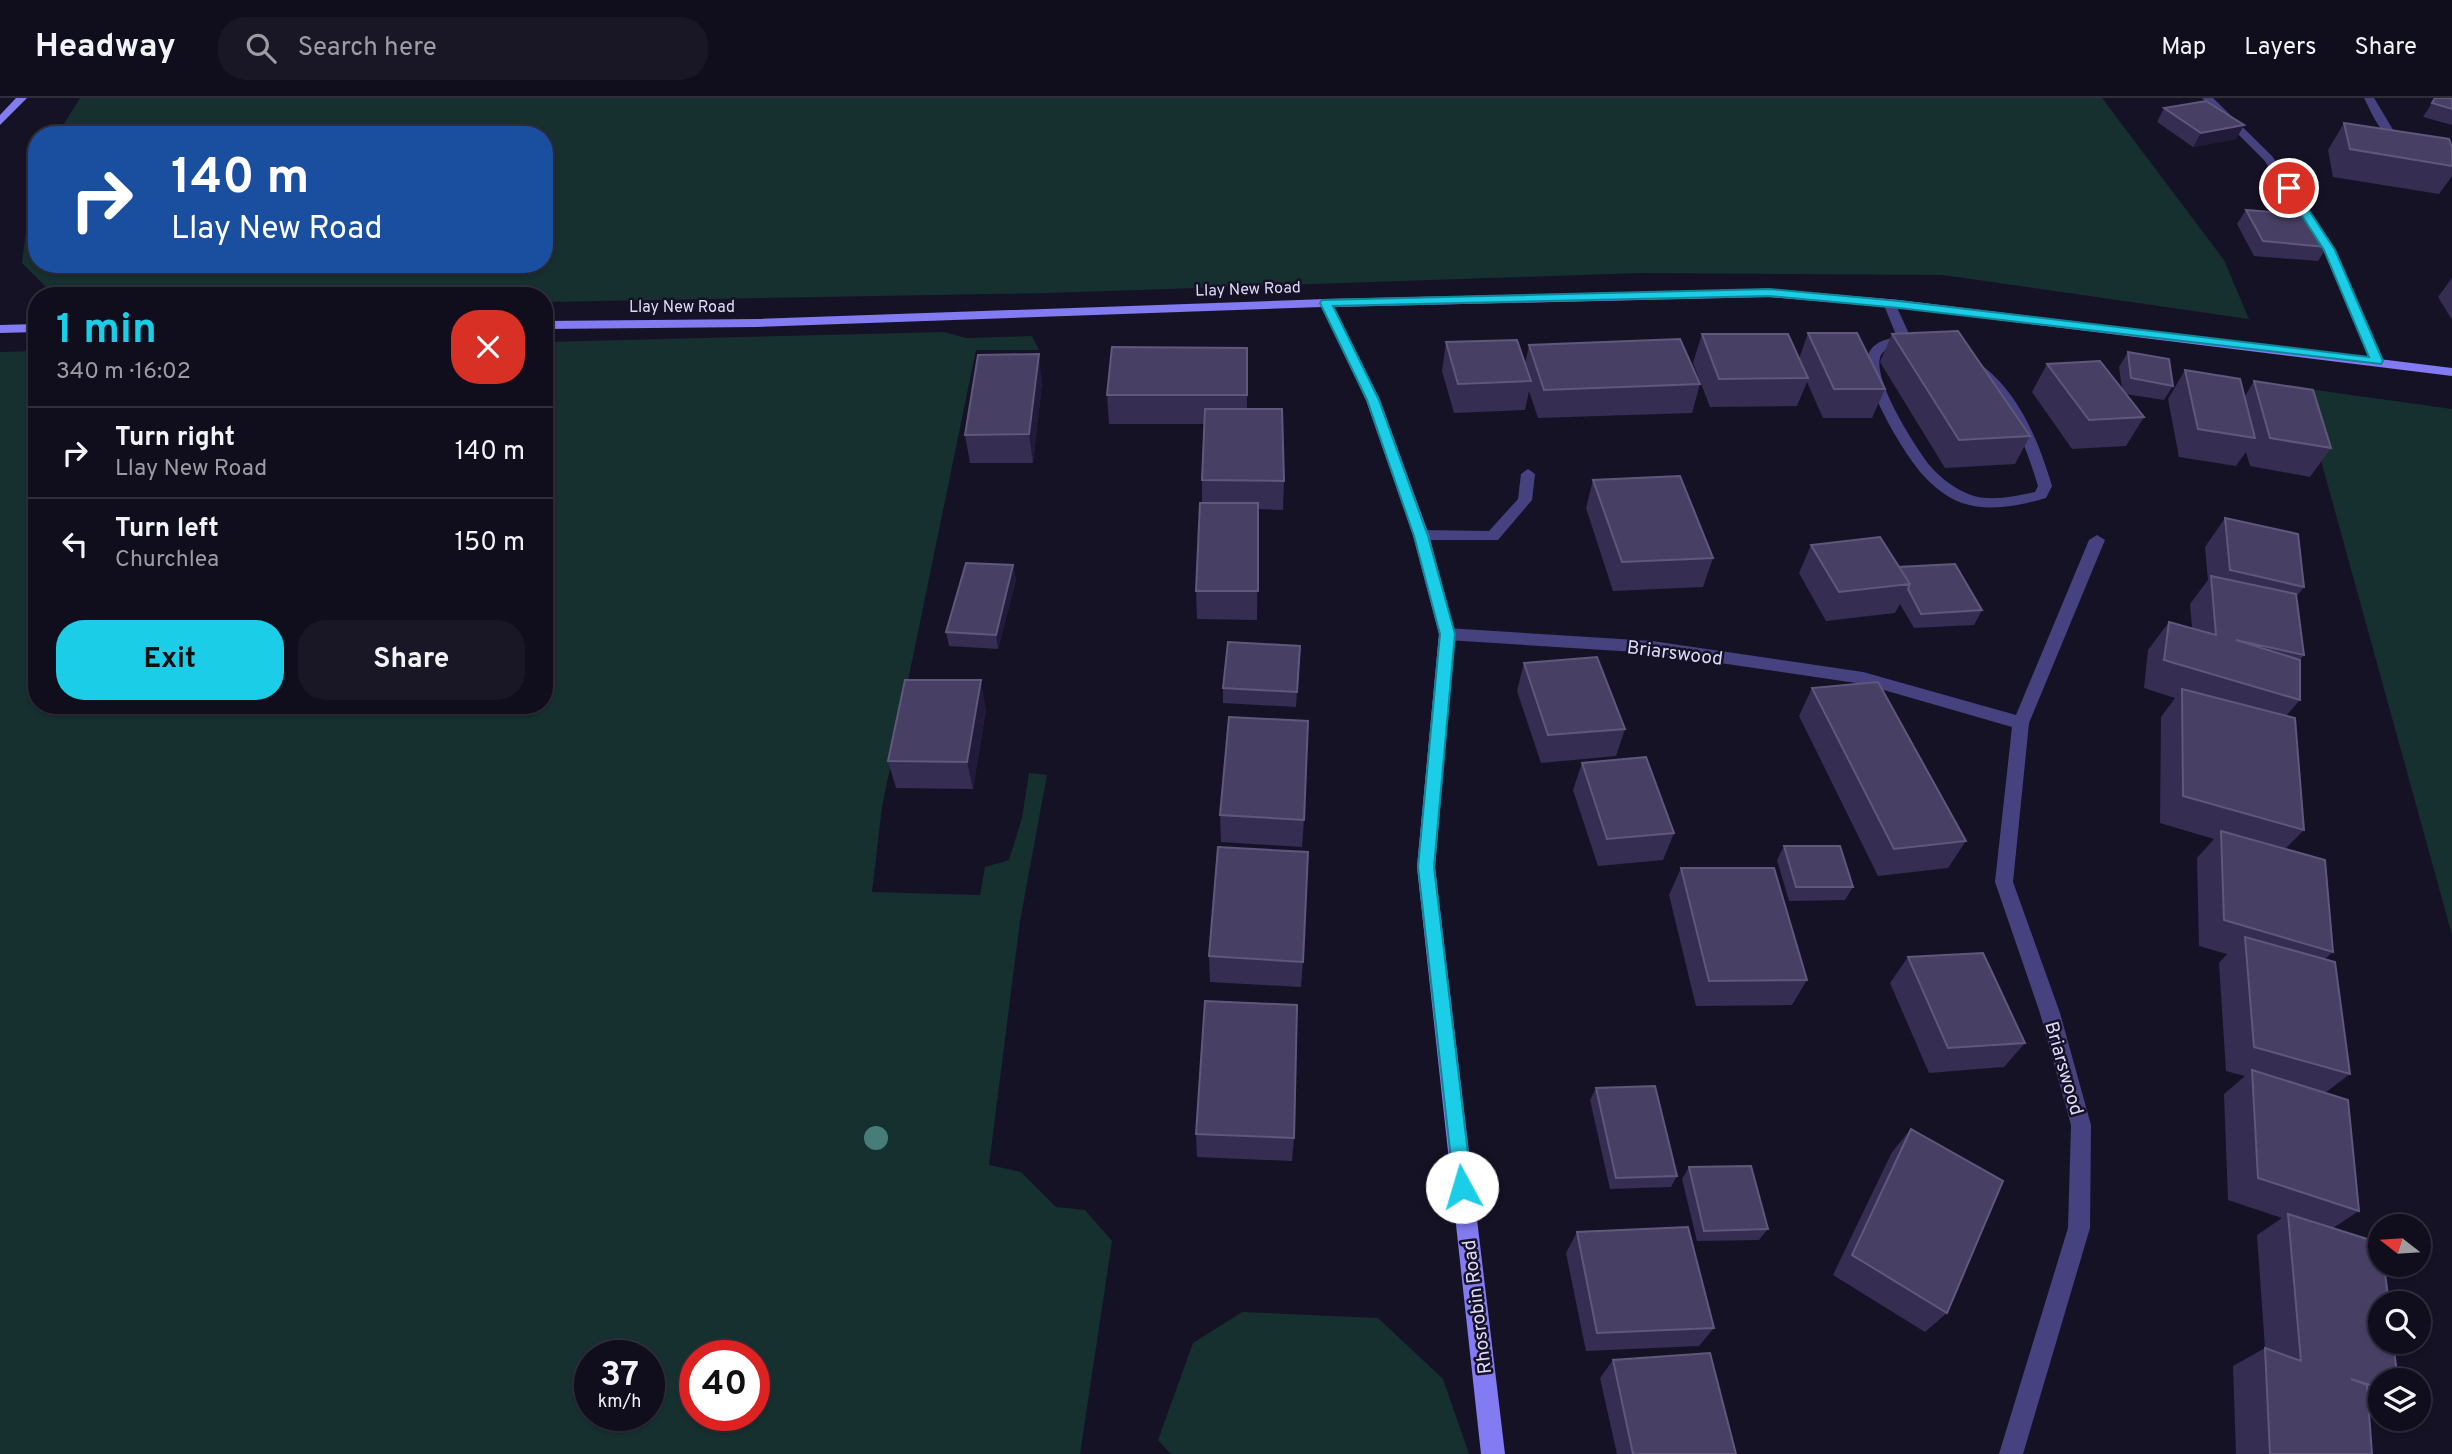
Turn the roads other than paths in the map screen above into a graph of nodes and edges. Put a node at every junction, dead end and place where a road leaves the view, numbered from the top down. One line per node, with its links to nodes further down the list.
1 (22, 98): 4 (main road)
2 (2207, 98): 12 (street)
3 (2369, 98): 5 (street)
4 (0, 122)
5 (2411, 148)
6 (1326, 303): 7 (main road, Llay New Road); 8 (main road, Llay New Road); 15 (main road, Rhosrobin Road)
7 (1889, 303): 11 (street); 12 (main road, Llay New Road)
8 (553, 325)
9 (0, 328): 10 (main road)
10 (28, 328)
11 (1905, 339): 11 (street)
12 (2377, 361): 13 (main road, Llay New Road)
13 (2452, 372)
14 (1528, 474): 15 (street)
15 (1421, 536): 17 (main road, Rhosrobin Road)
16 (2097, 540): 18 (street, Briarswood)
17 (1447, 634): 18 (street, Briarswood); 19 (main road, Rhosrobin Road)
18 (2021, 723): 20 (street, Briarswood)
19 (1493, 1454)
20 (2011, 1454)

